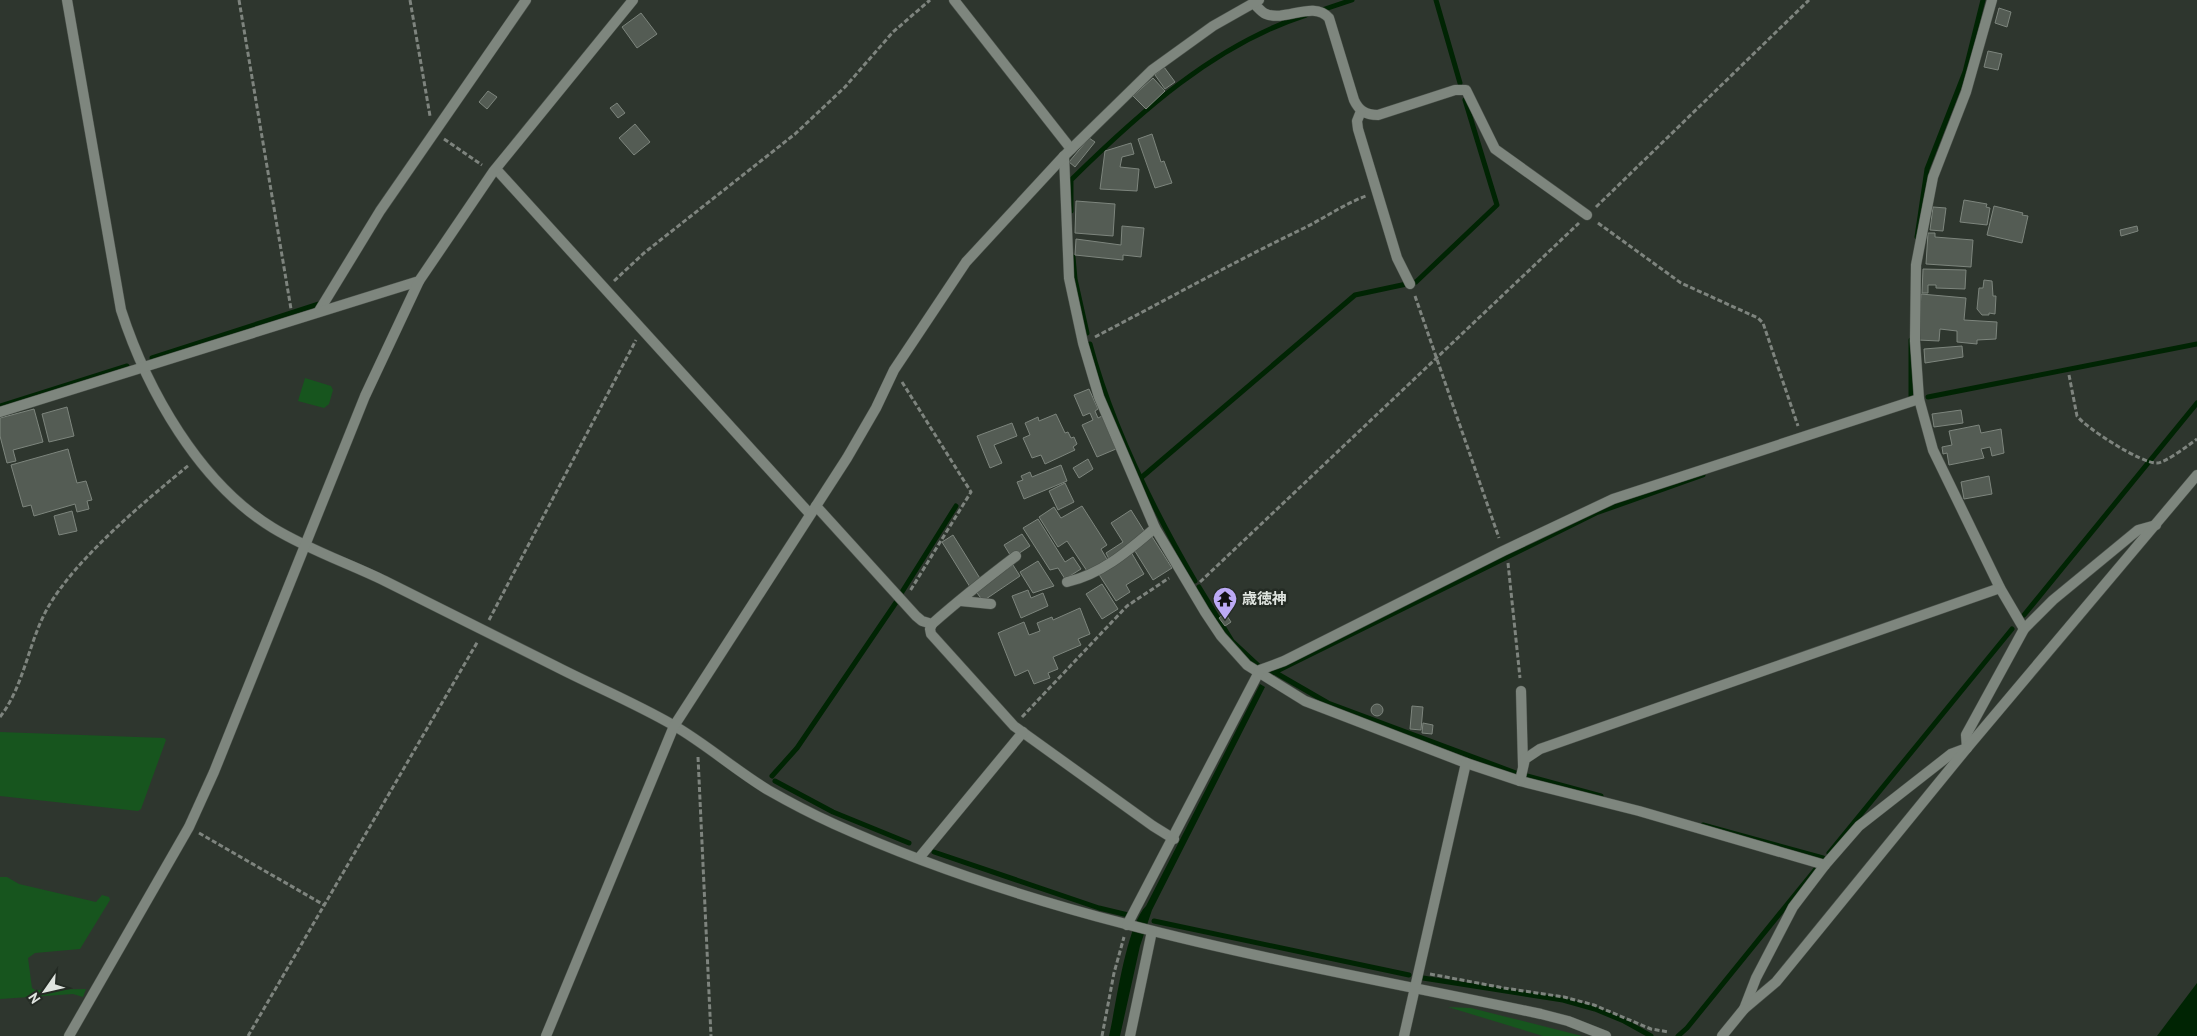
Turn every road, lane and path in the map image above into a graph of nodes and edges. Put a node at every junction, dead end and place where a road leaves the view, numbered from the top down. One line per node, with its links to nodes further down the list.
1 (66, 0): 25 (street)
2 (239, 0): 21 (path)
3 (410, 0): 12 (path)
4 (526, 0): 12 (street)
5 (633, 0): 14 (street)
6 (930, 0): 19 (path)
7 (954, 0): 13 (street)
8 (1809, 0): 16 (path)
9 (1992, 0): 28 (street)
10 (1257, 2): 11 (street); 13 (street)
11 (1361, 111): 15 (street); 16 (street)
12 (433, 132): 14 (path); 20 (street)
13 (1067, 152): 23 (street); 26 (street)
14 (495, 170): 17 (street); 19 (street)
15 (1378, 192): 18 (street); 23 (path)
16 (1587, 215): 24 (path); 30 (path)
17 (419, 281): 20 (street); 37 (street)
18 (1410, 284): 24 (path)
19 (605, 290): 22 (street)
20 (319, 311): 21 (street)
21 (294, 319): 25 (street)
22 (643, 332): 34 (street); 49 (path)
23 (1083, 343): 36 (street)
24 (1438, 358): 39 (path); 43 (path)
25 (142, 368): 29 (street); 32 (street)
26 (894, 370): 34 (street); 45 (path)
27 (2068, 375): 31 (path)
28 (1919, 399): 30 (street); 42 (street)
29 (0, 412)
30 (1802, 436): 39 (street)
31 (2197, 439)
32 (197, 459): 37 (street); 52 (path)
33 (2197, 475): 35 (street)
34 (813, 510): 45 (street); 53 (street)
35 (2156, 524): 48 (street); 57 (street)
36 (1155, 528): 40 (street); 41 (street)
37 (304, 546): 49 (street); 61 (street)
38 (1016, 556): 44 (street)
39 (1505, 556): 50 (street); 51 (path)
40 (1180, 571): 43 (street); 54 (path)
41 (1067, 582)
42 (2000, 588): 48 (street); 59 (street)
43 (1192, 590): 50 (street)
44 (961, 601): 46 (street); 47 (street)
45 (903, 602): 47 (street)
46 (991, 604)
47 (932, 624): 54 (street)
48 (2024, 629): 57 (street)
49 (484, 630): 53 (street); 65 (path)
50 (1261, 670): 58 (street); 62 (street)
51 (1521, 691): 59 (street)
52 (0, 717)
53 (674, 726): 56 (street); 74 (street)
54 (1014, 726): 55 (street)
55 (1023, 732): 62 (street); 63 (street)
56 (702, 744): 63 (street); 75 (path)
57 (1967, 748): 64 (street); 70 (street)
58 (1466, 763): 60 (street); 68 (street)
59 (1523, 765): 60 (street)
60 (1520, 781): 64 (street)
61 (189, 827): 65 (path); 72 (street)
62 (1174, 838): 66 (street)
63 (918, 858): 66 (street)
64 (1825, 865): 70 (street)
65 (324, 905): 73 (path)
66 (1130, 925): 67 (street); 76 (path)
67 (1150, 930): 69 (street); 77 (street)
68 (1418, 971): 69 (street); 71 (path)
69 (1414, 987): 78 (street); 79 (street)
70 (1744, 1009): 80 (street)
71 (1669, 1032)
72 (70, 1036)
73 (248, 1036)
74 (546, 1036)
75 (711, 1036)
76 (1102, 1036)
77 (1130, 1036)
78 (1404, 1036)
79 (1606, 1036)
80 (1722, 1036)

